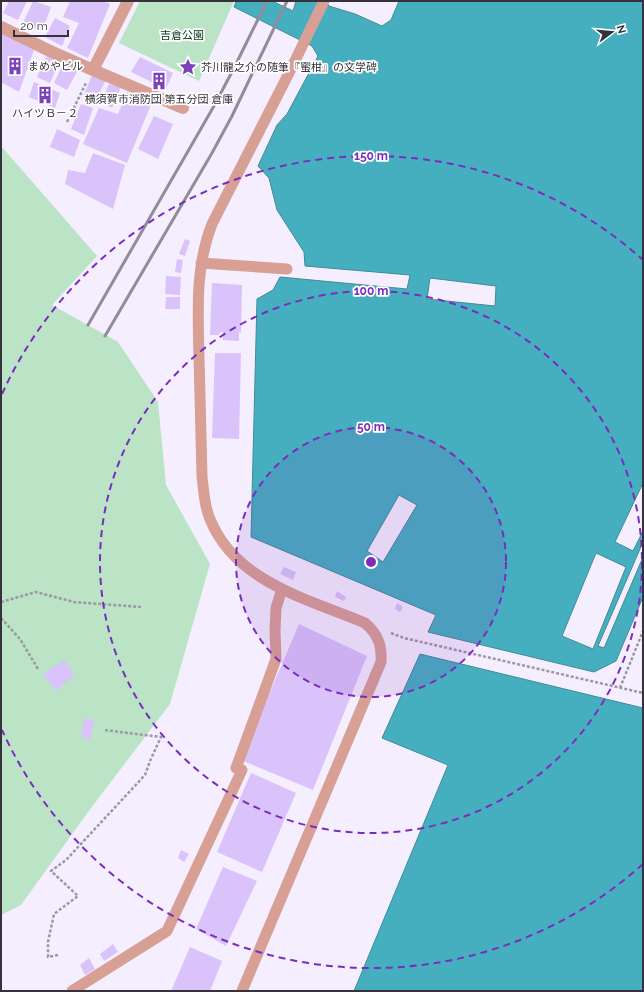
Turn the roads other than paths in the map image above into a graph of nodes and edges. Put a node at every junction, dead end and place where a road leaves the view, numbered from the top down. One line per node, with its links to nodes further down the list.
1 (128, 1): 4 (street)
2 (324, 1): 6 (lane)
3 (1, 27): 4 (street)
4 (93, 70): 5 (street)
5 (183, 108)
6 (201, 263): 7 (lane); 8 (lane)
7 (287, 269)
8 (282, 589): 9 (lane); 10 (lane)
9 (72, 991)
10 (242, 991)

